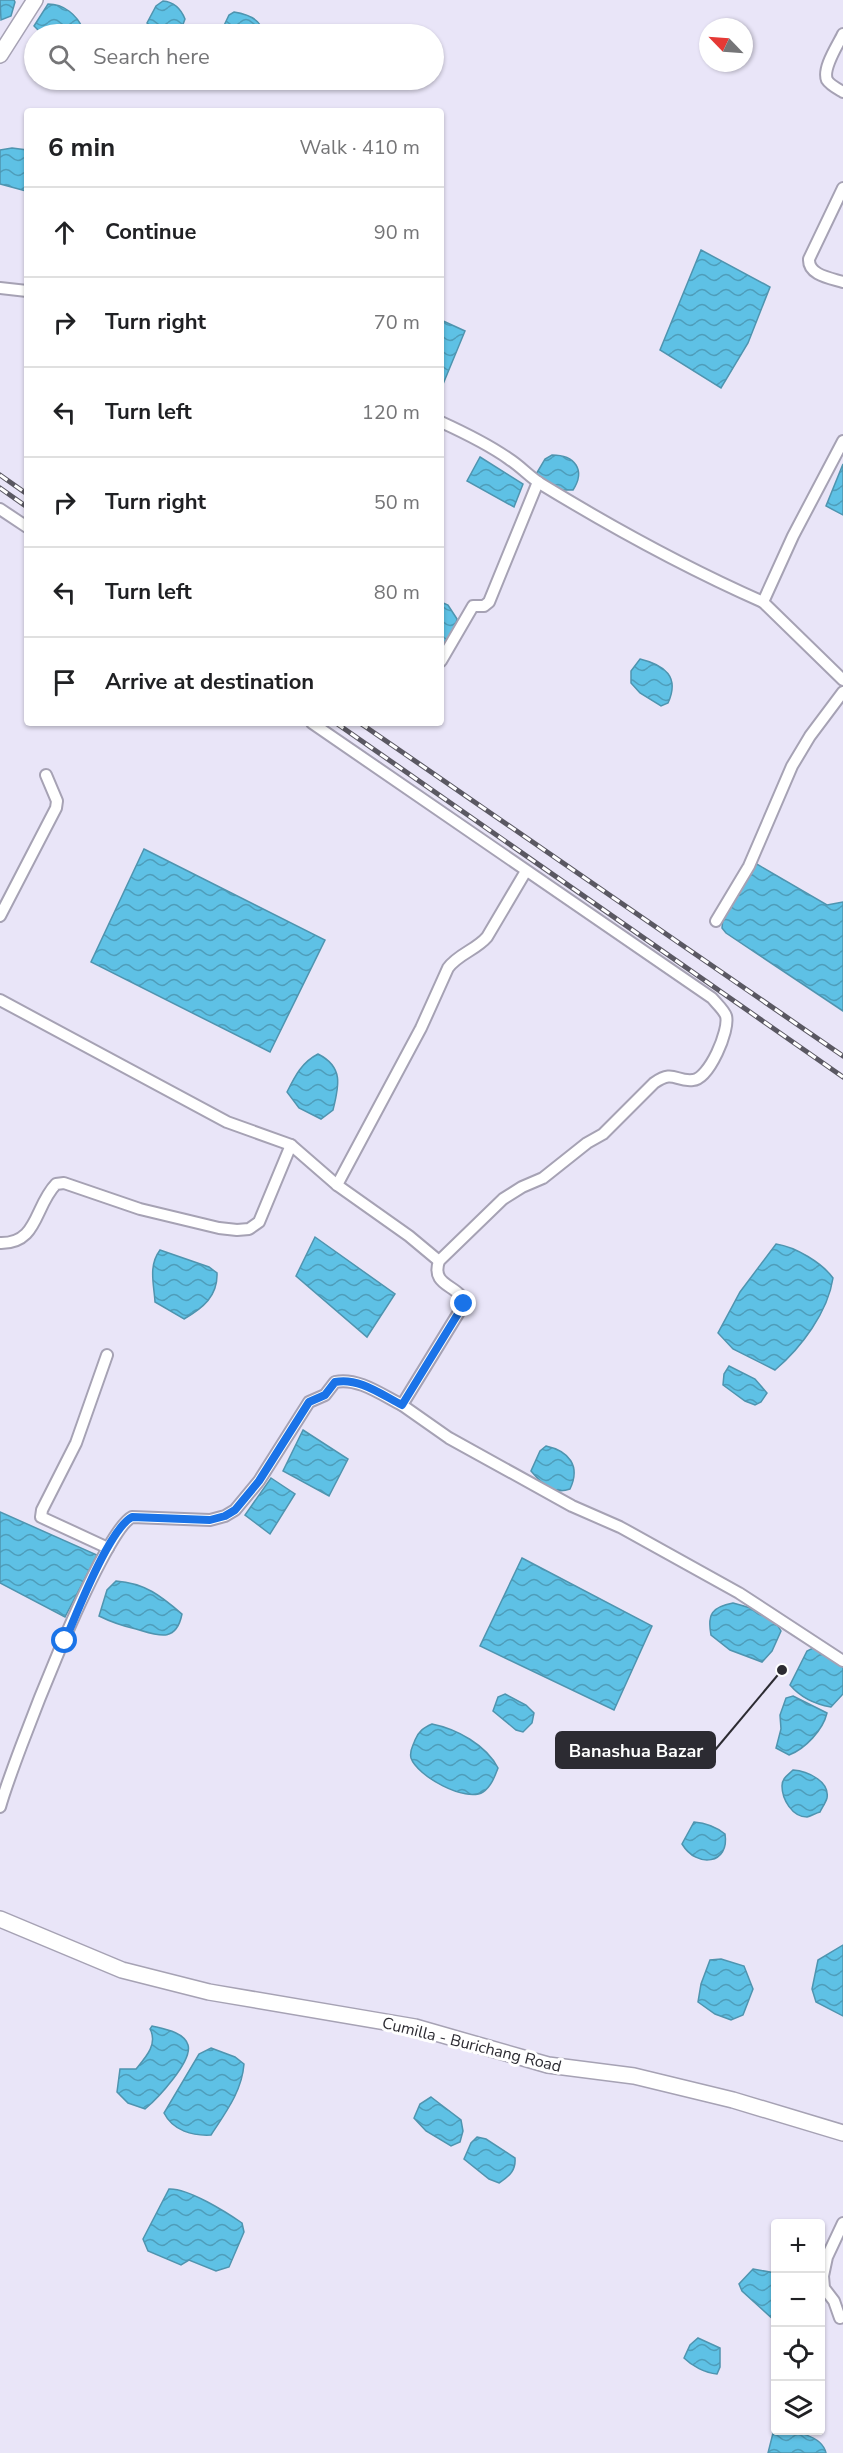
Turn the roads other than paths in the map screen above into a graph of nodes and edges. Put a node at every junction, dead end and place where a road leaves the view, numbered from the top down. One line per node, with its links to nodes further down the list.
1 (35, 0): 3 (main road)
2 (843, 34): 4 (street)
3 (0, 55)
4 (843, 92)
5 (843, 188): 6 (street)
6 (843, 282)
7 (0, 288): 8 (street)
8 (24, 291)
9 (444, 423): 11 (street)
10 (843, 441): 14 (street)
11 (538, 482): 14 (street); 15 (street)
12 (0, 509): 13 (street)
13 (24, 525)
14 (763, 602): 16 (street)
15 (444, 657)
16 (843, 680)
17 (843, 693): 22 (street)
18 (316, 726): 20 (street)
19 (46, 775): 21 (street)
20 (526, 871): 25 (street); 27 (street)
21 (0, 916)
22 (716, 921)
23 (0, 1000): 24 (street)
24 (291, 1145): 25 (street); 26 (street)
25 (337, 1185): 27 (street)
26 (0, 1244)
27 (439, 1261): 29 (street)
28 (107, 1355): 30 (street)
29 (402, 1405): 30 (street); 31 (street)
30 (108, 1548): 32 (street)
31 (843, 1661)
32 (0, 1807)
33 (0, 1919): 34 (main road, Cumilla - Burichang Road)
34 (843, 2133)
35 (843, 2223): 36 (street)
36 (840, 2318)

